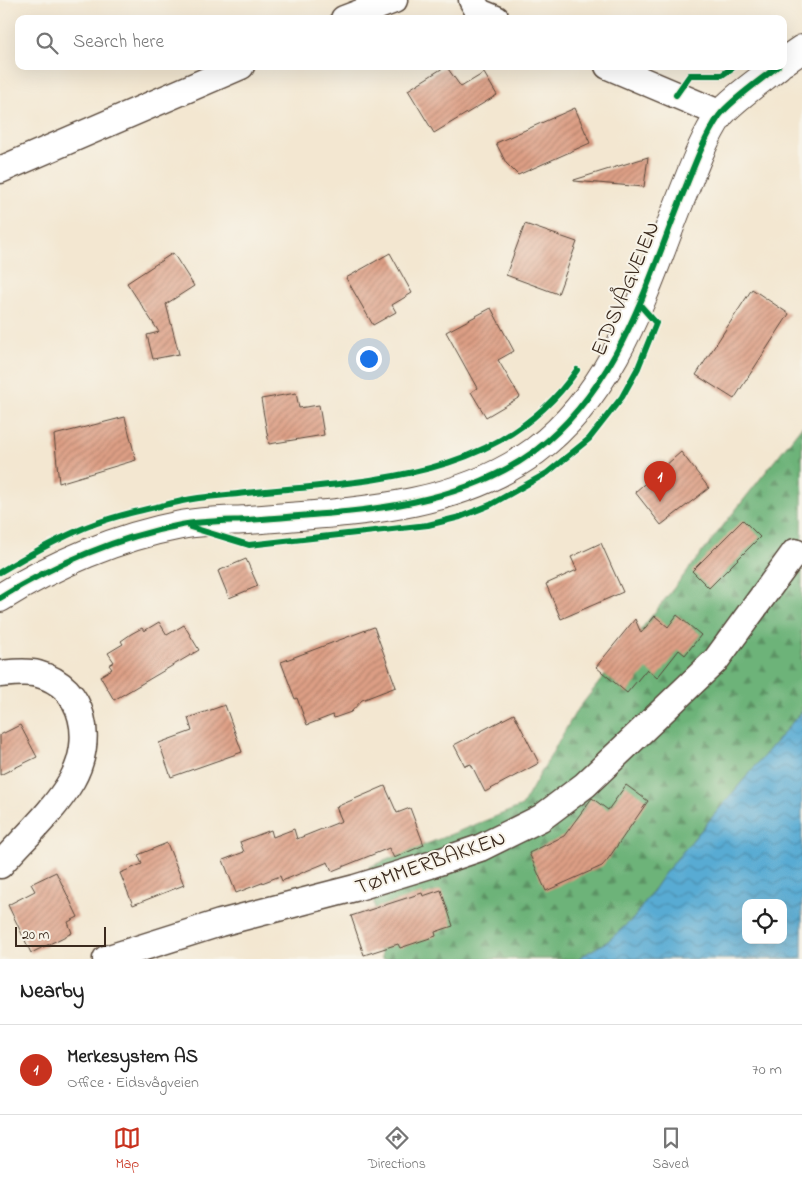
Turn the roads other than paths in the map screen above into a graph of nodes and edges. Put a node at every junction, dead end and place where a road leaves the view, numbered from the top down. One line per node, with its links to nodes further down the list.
1 (394, 0): 3 (street)
2 (472, 0): 4 (street)
3 (355, 15)
4 (486, 15)
5 (802, 49): 6 (main road)
6 (787, 59)
7 (232, 70): 11 (street)
8 (617, 70): 10 (street)
9 (773, 70): 10 (main road, EIDSVÅGVEIEN)
10 (721, 114): 13 (main road, EIDSVÅGVEIEN)
11 (0, 170)
12 (794, 552): 16 (street, TØMMERBAKKEN)
13 (0, 598)
14 (0, 674): 15 (street)
15 (0, 865)
16 (106, 959)

